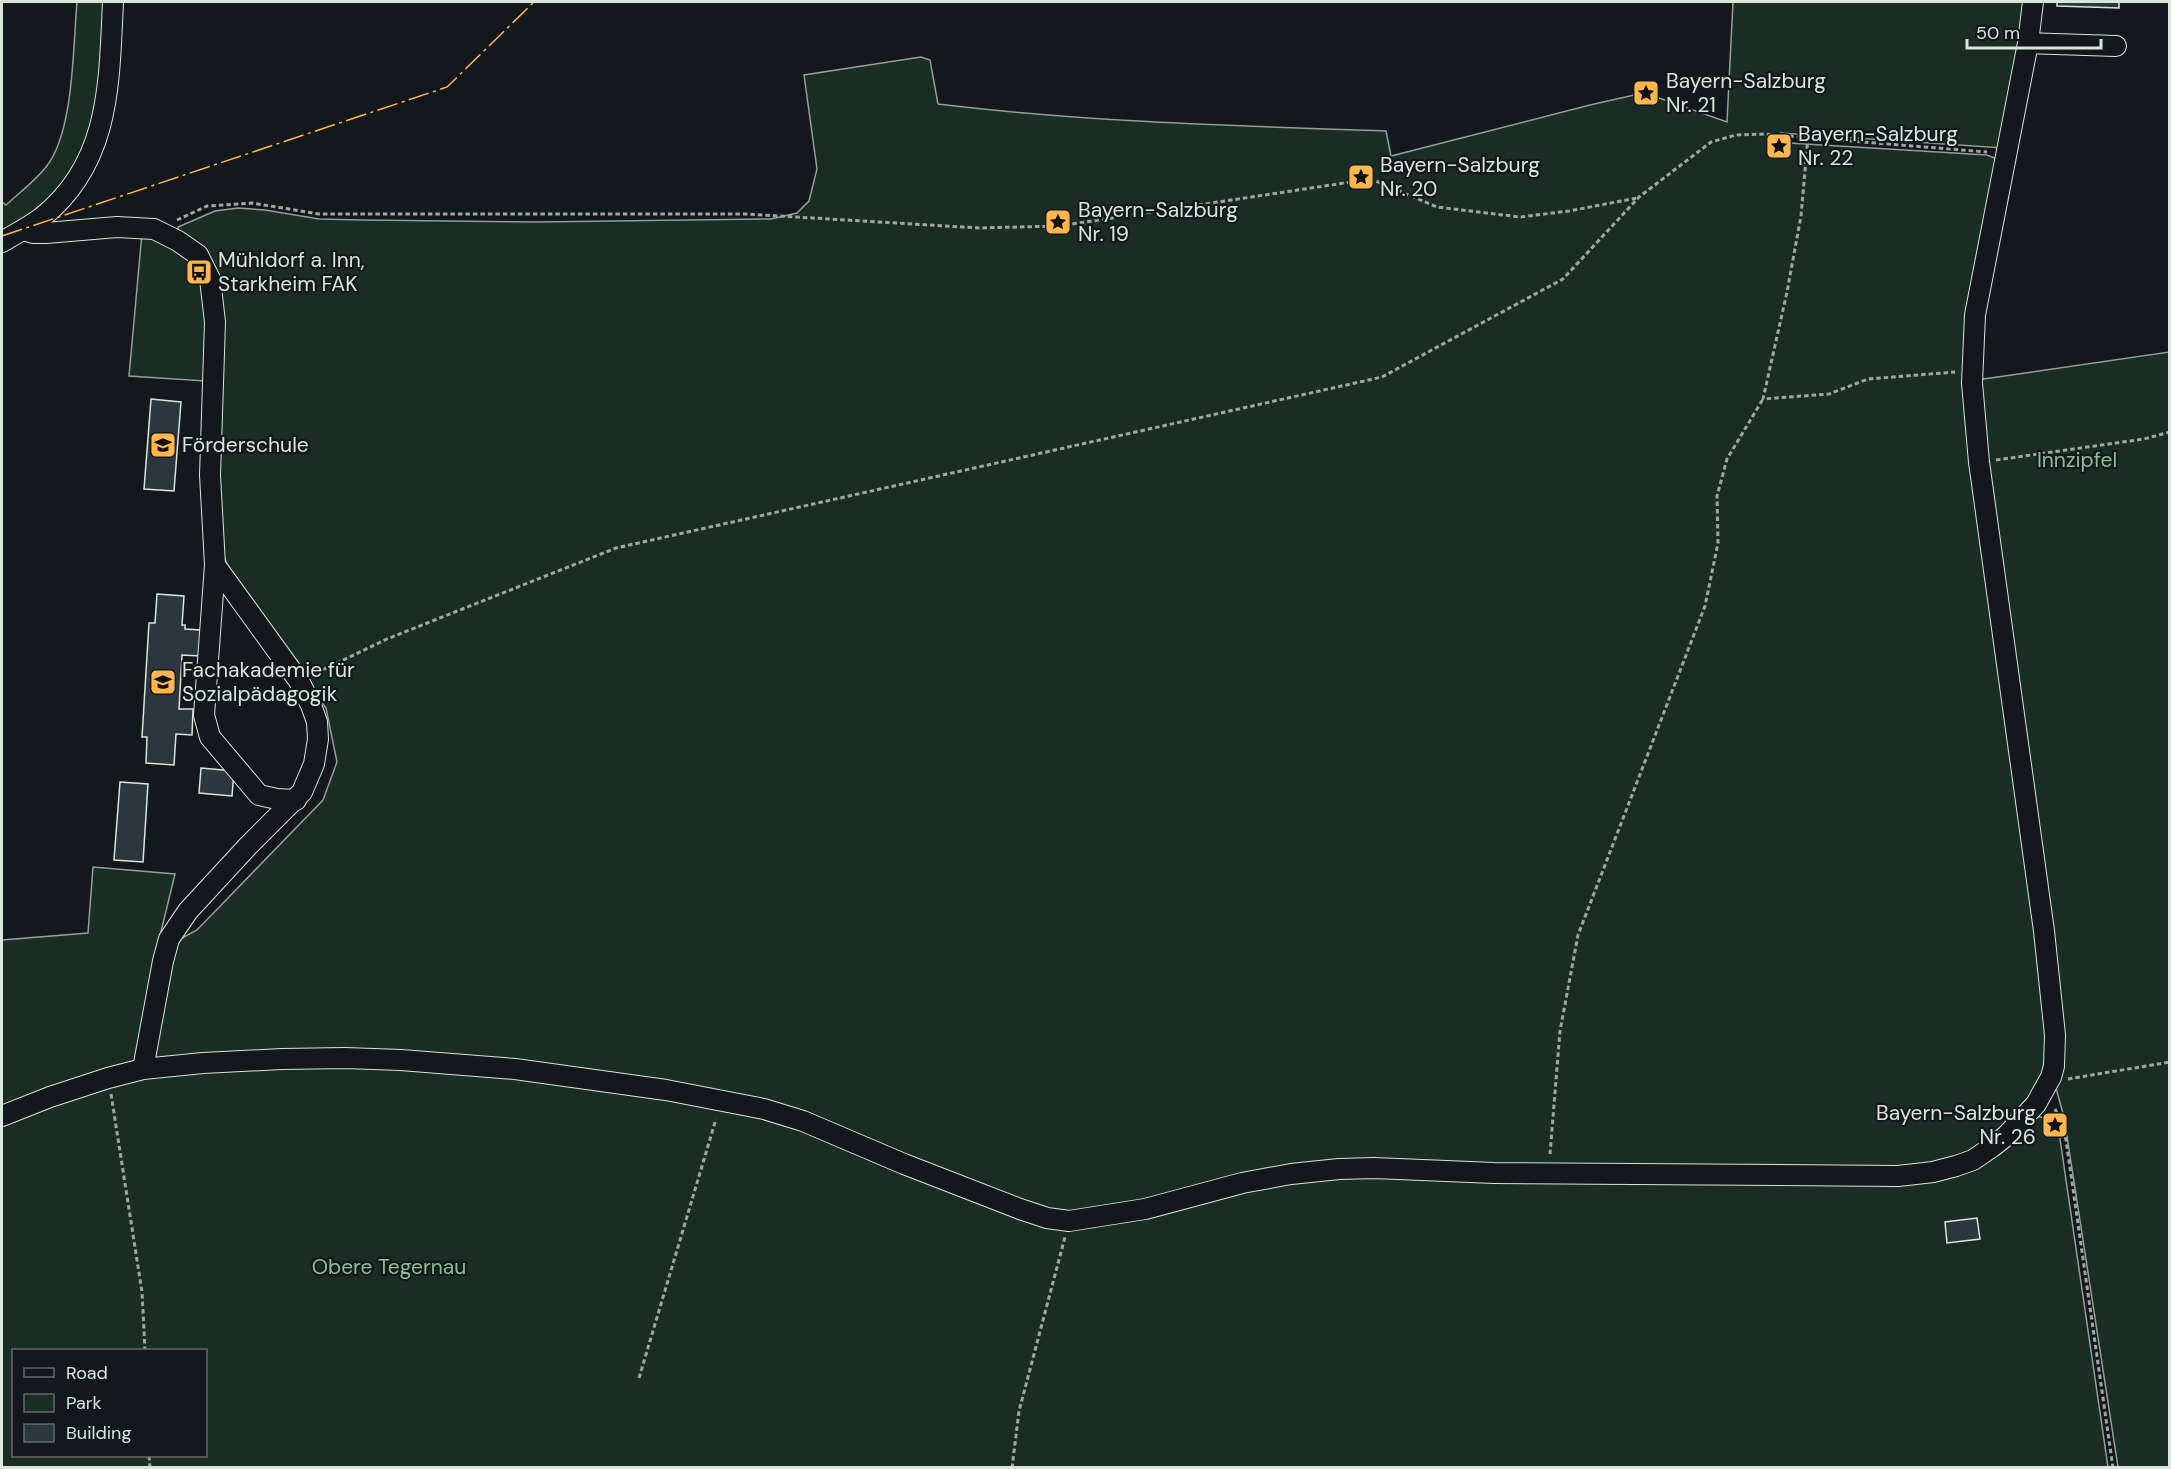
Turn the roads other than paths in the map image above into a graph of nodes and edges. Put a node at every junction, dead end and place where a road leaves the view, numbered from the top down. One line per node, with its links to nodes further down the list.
1 (113, 2): 5 (street)
2 (2033, 2): 3 (street)
3 (2028, 43): 4 (street); 9 (street)
4 (2116, 46)
5 (23, 230): 6 (street); 7 (street)
6 (2, 242)
7 (215, 565): 8 (street); 8 (street)
8 (296, 800): 9 (street)
9 (143, 1069): 10 (street)
10 (2, 1116)

